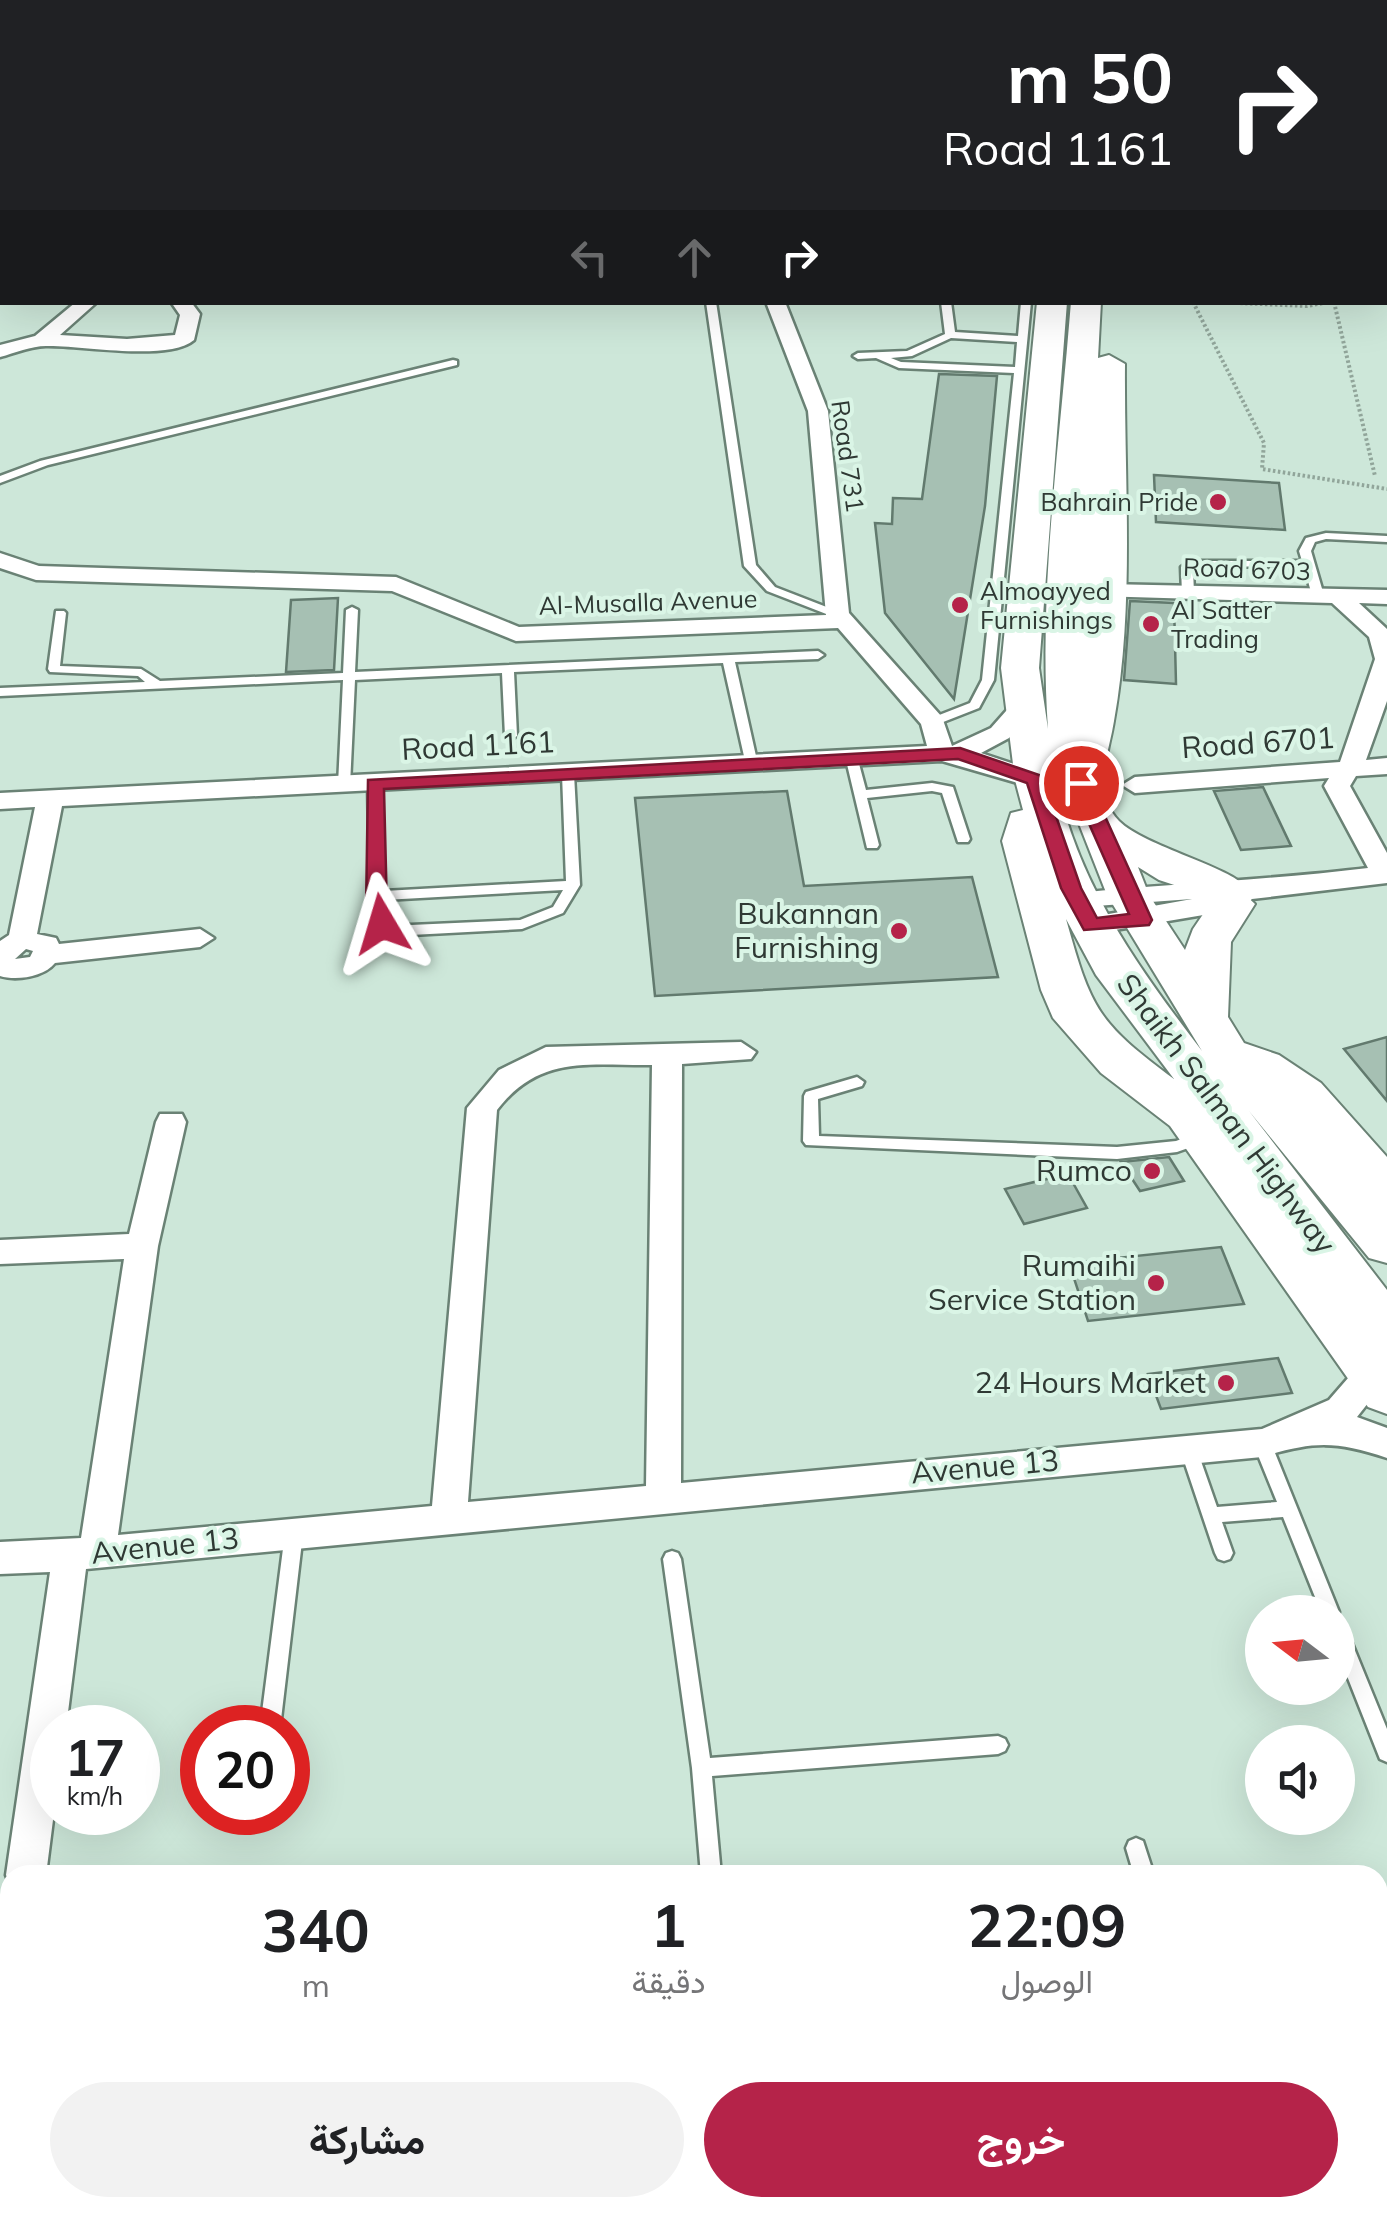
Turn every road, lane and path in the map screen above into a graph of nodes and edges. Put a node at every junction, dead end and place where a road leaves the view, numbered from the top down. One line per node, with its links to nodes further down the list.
1 (84, 305): 16 (street)
2 (182, 305): 16 (street)
3 (711, 305): 34 (lane)
4 (776, 305): 34 (street, Road 731)
5 (946, 305): 14 (lane)
6 (1026, 305): 15 (lane)
7 (1052, 305): 43 (main road, Shaikh Salman Highway)
8 (1086, 305): 52 (main road, Shaikh Salman Highway)
9 (1109, 305): 28 (main road)
10 (1195, 305): 24 (path)
11 (1284, 305): 12 (path)
12 (1313, 305)
13 (1332, 305): 22 (path)
14 (950, 334): 15 (lane); 19 (lane)
15 (1023, 339): 21 (lane)
16 (42, 340): 17 (street)
17 (0, 352)
18 (858, 356): 19 (lane)
19 (879, 356): 21 (lane)
20 (453, 362): 23 (lane)
21 (1020, 370): 44 (lane)
22 (1374, 476)
23 (0, 480)
24 (1387, 489)
25 (1387, 539): 27 (lane)
26 (0, 560): 34 (street, Al-Musalla Avenue)
27 (1309, 564): 29 (lane); 31 (lane)
28 (1105, 591): 29 (street, Road 6703); 52 (main road)
29 (1188, 594): 31 (street, Road 6703)
30 (1387, 597): 31 (street, Road 6703)
31 (1331, 599): 35 (street)
32 (352, 610): 40 (lane)
33 (60, 613): 41 (lane)
34 (841, 618): 44 (street)
35 (1387, 650): 37 (street)
36 (818, 655): 38 (lane)
37 (1387, 659): 50 (street)
38 (728, 660): 39 (lane); 48 (lane)
39 (508, 670): 40 (lane); 45 (lane)
40 (350, 677): 41 (lane); 54 (lane)
41 (159, 686): 42 (lane)
42 (0, 692)
43 (1023, 707): 46 (street, Road 1161); 52 (main road, Shaikh Salman Highway)
44 (933, 722): 46 (street)
45 (511, 736)
46 (951, 753): 47 (street, Road 1161); 52 (street, Road 1161)
47 (852, 760): 48 (street, Road 1161); 56 (lane)
48 (752, 765): 51 (street, Road 1161)
49 (1387, 766): 50 (street, Road 6701)
50 (1346, 768): 55 (street, Road 6701); 62 (street)
51 (568, 774): 53 (street, Road 1161); 63 (lane)
52 (1058, 781): 59 (main road, Shaikh Salman Highway); 67 (main road, Shaikh Salman Highway); 72 (main road)
53 (374, 784): 54 (street, Road 1161); 65 (lane)
54 (344, 785): 57 (street, Road 1161)
55 (1135, 785)
56 (860, 795): 60 (lane); 61 (lane)
57 (50, 798): 58 (street, Road 1161); 68 (street)
58 (0, 801)
59 (1098, 826): 64 (main road); 66 (main road, Shaikh Salman Highway)
60 (963, 839)
61 (872, 844)
62 (1386, 874): 64 (street)
63 (572, 884): 65 (lane); 65 (lane)
64 (1237, 894): 66 (street); 69 (main road)
65 (377, 896)
66 (1135, 908): 67 (street); 69 (main road, Shaikh Salman Highway)
67 (1094, 930): 72 (main road); 80 (main road, Shaikh Salman Highway)
68 (200, 938)
69 (1218, 1036): 76 (main road); 77 (main road, Shaikh Salman Highway)
70 (741, 1052): 71 (street)
71 (667, 1053): 85 (street); 88 (street)
72 (1117, 1061): 75 (main road)
73 (856, 1082): 75 (lane)
74 (171, 1122): 78 (street)
75 (1202, 1137): 80 (main road)
76 (1387, 1192)
77 (1387, 1244)
78 (142, 1246): 79 (street); 91 (street)
79 (0, 1252)
80 (1383, 1364): 81 (street)
81 (1304, 1430): 82 (street, Avenue 13); 83 (street)
82 (1262, 1442): 84 (street, Avenue 13); 86 (lane)
83 (1387, 1444)
84 (1189, 1449): 85 (street, Avenue 13); 87 (lane)
85 (663, 1496): 88 (street, Avenue 13)
86 (1288, 1509): 87 (lane); 94 (lane)
87 (1212, 1516): 90 (lane)
88 (448, 1518): 89 (street, Avenue 13)
89 (294, 1533): 91 (street, Avenue 13); 96 (lane)
90 (1224, 1552)
91 (83, 1554): 92 (street, Avenue 13); 101 (street)
92 (0, 1558)
93 (672, 1559): 99 (lane)
94 (1323, 1595)
95 (1355, 1674): 98 (lane)
96 (273, 1705)
97 (998, 1745): 99 (lane)
98 (1387, 1753)
99 (702, 1768): 102 (lane)
100 (1136, 1848): 103 (lane)
101 (28, 1865)
102 (710, 1865)
103 (1141, 1865)

